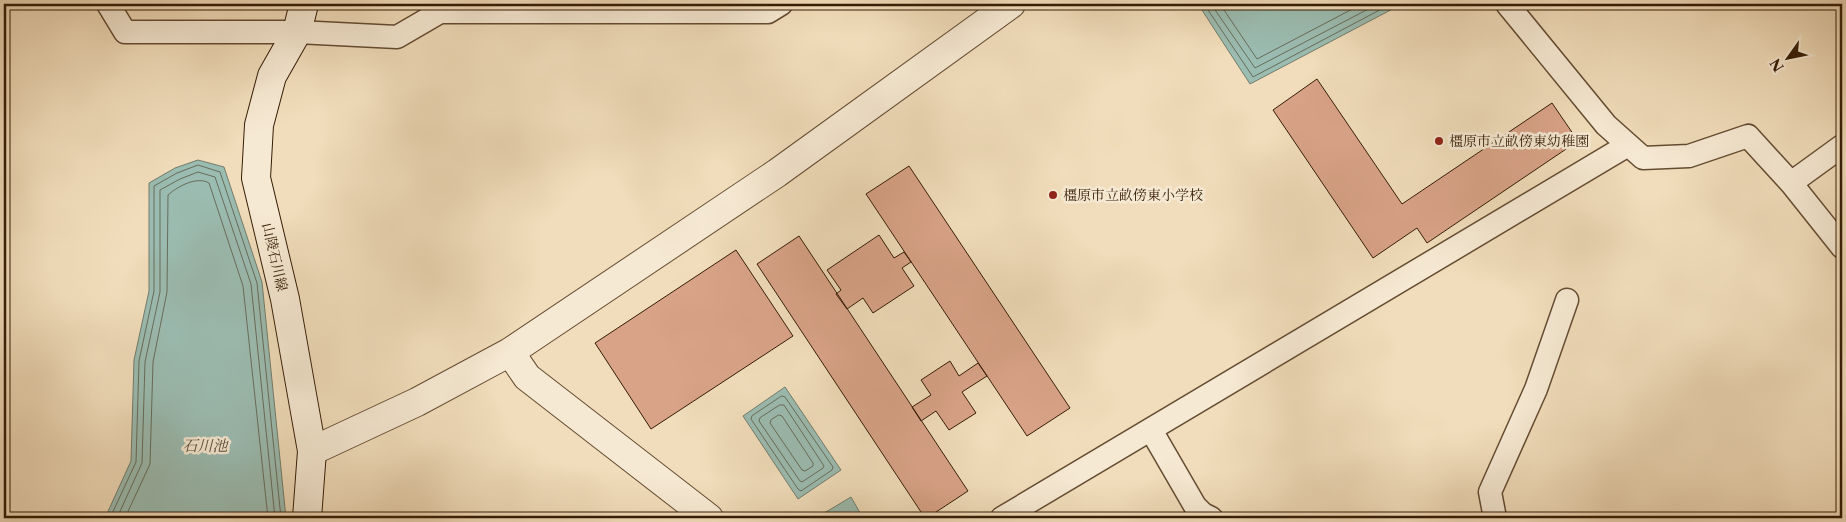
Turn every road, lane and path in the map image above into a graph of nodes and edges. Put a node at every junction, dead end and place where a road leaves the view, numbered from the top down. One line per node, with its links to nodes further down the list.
1 (108, 4): 6 (street)
2 (304, 4): 6 (street, 山陵石川線)
3 (781, 4): 6 (street)
4 (1011, 4): 12 (street)
5 (1507, 4): 7 (street)
6 (297, 32): 14 (street, 山陵石川線)
7 (1628, 145): 9 (street); 13 (street)
8 (1842, 146): 9 (street)
9 (1791, 183): 10 (street)
10 (1842, 247)
11 (1566, 300): 19 (street)
12 (510, 352): 14 (street); 16 (street)
13 (1151, 430): 17 (street); 18 (street)
14 (312, 451): 15 (street, 山陵石川線)
15 (308, 518)
16 (709, 518)
17 (1002, 518)
18 (1211, 518)
19 (1495, 518)

